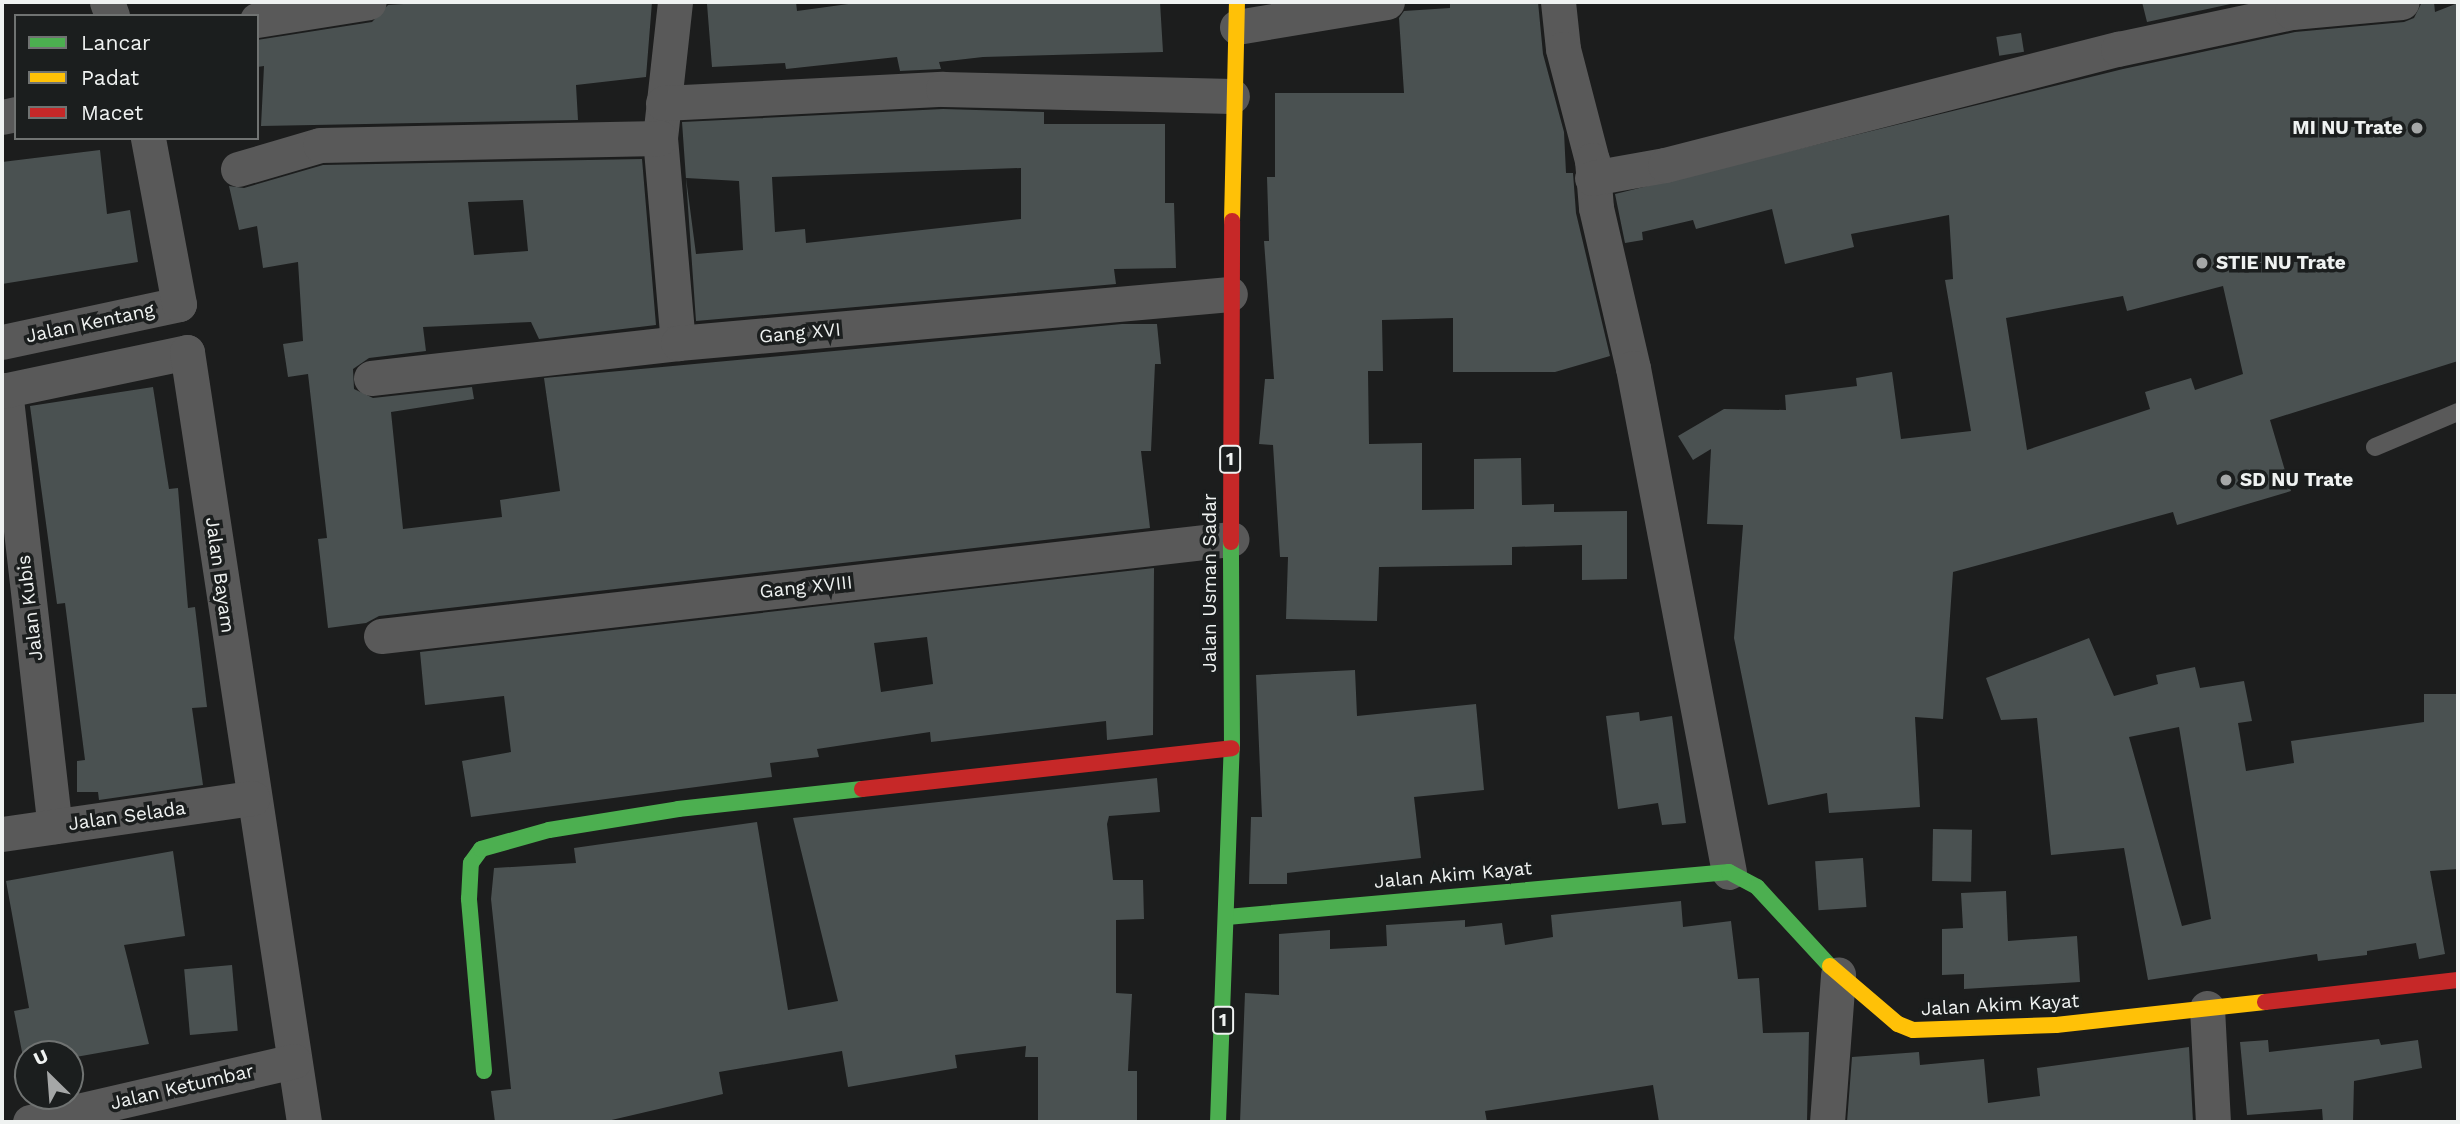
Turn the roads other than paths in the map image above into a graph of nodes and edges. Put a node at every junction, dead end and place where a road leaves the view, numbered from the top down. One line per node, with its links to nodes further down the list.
1 (369, 2): 7 (street)
2 (675, 2): 9 (street)
3 (1387, 2): 6 (street)
4 (1558, 2): 13 (street)
5 (2402, 2): 13 (street)
6 (1237, 14): 8 (main road, Jalan Usman Sadar / 1)
7 (259, 20)
8 (1232, 96): 9 (street); 14 (main road, Jalan Usman Sadar / 1)
9 (663, 103): 10 (street)
10 (660, 138): 12 (street); 16 (street)
11 (148, 140): 15 (street, Jalan Kentang)
12 (238, 169)
13 (1592, 178): 27 (street)
14 (1230, 294): 16 (street, Gang XVI); 21 (main road, Jalan Usman Sadar / 1)
15 (2, 342)
16 (678, 343): 17 (street, Gang XVI)
17 (371, 378)
18 (3, 390): 24 (street, Jalan Bayam); 25 (street, Jalan Kubis)
19 (2458, 412): 20 (lane)
20 (2375, 447)
21 (1231, 539): 22 (street, Gang XVIII); 23 (main road, Jalan Usman Sadar / 1)
22 (381, 636)
23 (1232, 748): 28 (main road, Jalan Usman Sadar / 1); 33 (main road)
24 (252, 798): 25 (street, Jalan Selada); 32 (street, Jalan Bayam)
25 (55, 827): 26 (street, Jalan Selada)
26 (2, 834)
27 (1729, 872): 28 (main road, Jalan Akim Kayat); 29 (main road, Jalan Akim Kayat)
28 (1227, 917): 36 (main road, Jalan Usman Sadar / 1)
29 (1838, 974): 31 (main road, Jalan Akim Kayat); 37 (street)
30 (2458, 980): 31 (main road, Jalan Akim Kayat)
31 (2207, 1008): 38 (street)
32 (294, 1061): 34 (street, Jalan Ketumbar); 35 (street, Jalan Bayam)
33 (484, 1071)
34 (30, 1122)
35 (304, 1122)
36 (1218, 1122)
37 (1827, 1122)
38 (2213, 1122)

